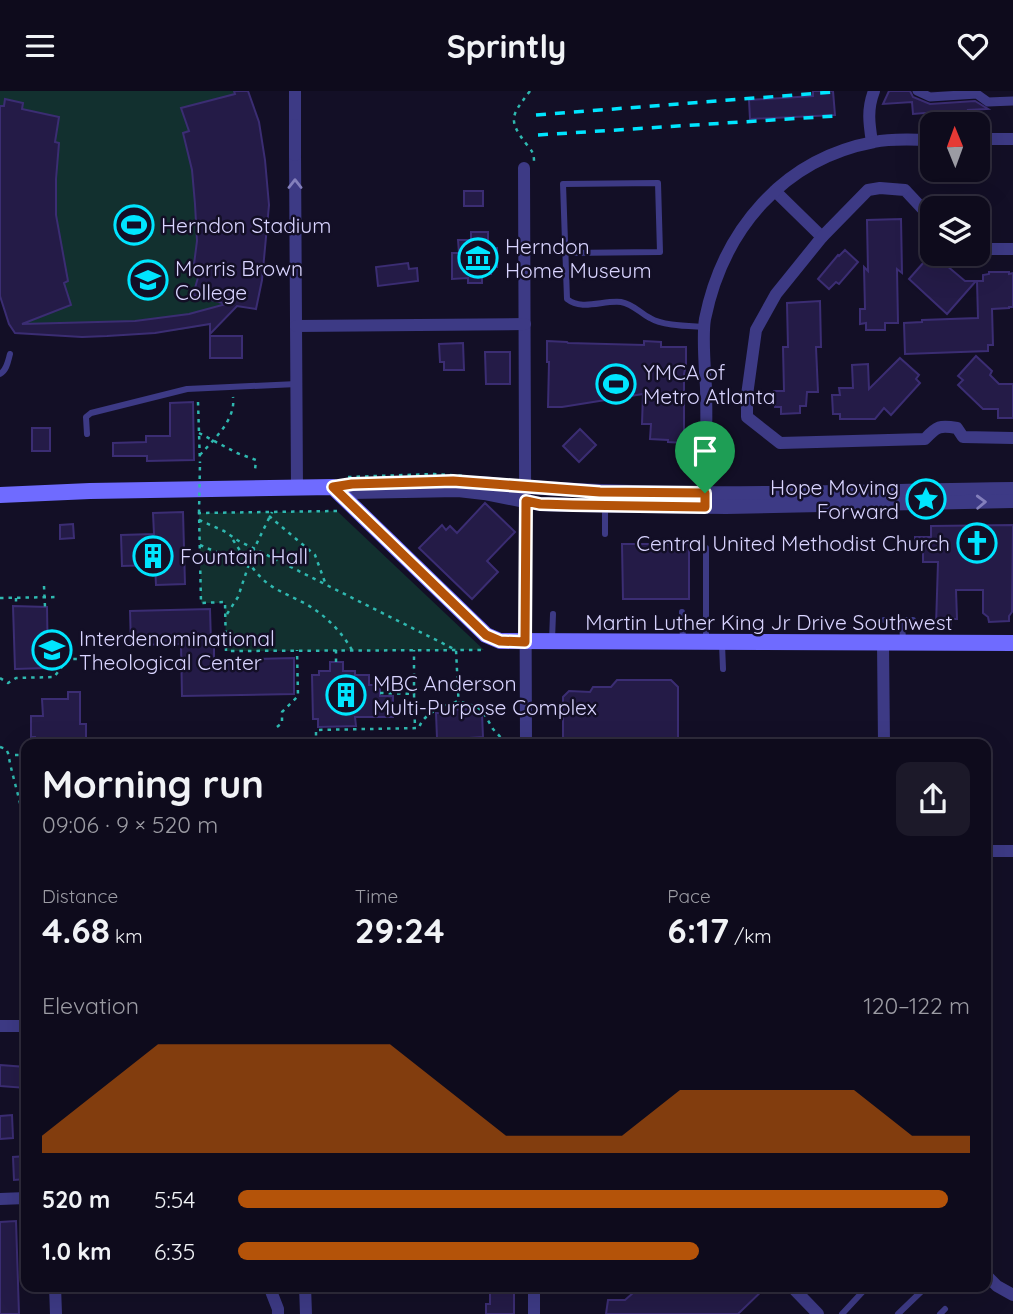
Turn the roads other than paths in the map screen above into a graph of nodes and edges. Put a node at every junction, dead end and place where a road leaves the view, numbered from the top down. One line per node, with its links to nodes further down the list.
1 (295, 91): 20 (street, one-way to 1, bridge)
2 (874, 91): 11 (street)
3 (916, 91): 4 (street)
4 (955, 93): 5 (street); 7 (street)
5 (978, 93): 6 (street)
6 (1013, 101)
7 (955, 107)
8 (990, 139): 9 (street)
9 (1013, 139)
10 (920, 140): 11 (street)
11 (872, 142): 13 (street)
12 (524, 168): 19 (street)
13 (775, 191): 15 (street); 21 (street)
14 (920, 206): 15 (street)
15 (822, 237): 26 (street)
16 (990, 249): 17 (street)
17 (1013, 249)
18 (565, 253): 18 (lane); 21 (lane)
19 (525, 324): 20 (street); 30 (street)
20 (296, 326): 24 (street)
21 (704, 327): 32 (street)
22 (10, 354): 23 (lane)
23 (0, 374)
24 (297, 384): 25 (lane); 28 (street)
25 (87, 434)
26 (1013, 438)
27 (333, 487): 28 (main road); 30 (street); 42 (main road, Martin Luther King Jr Drive Southwest)
28 (297, 488): 31 (main road)
29 (1013, 489): 32 (street)
30 (526, 494): 32 (street); 34 (street); 42 (street)
31 (0, 495)
32 (705, 500): 33 (street, one-way to 33); 34 (street)
33 (1013, 501)
34 (604, 506): 35 (lane)
35 (605, 534)
36 (706, 548): 45 (lane)
37 (682, 612): 44 (lane)
38 (553, 614): 43 (lane)
39 (884, 620): 40 (lane)
40 (902, 620): 41 (lane); 47 (lane)
41 (913, 620)
42 (525, 642): 43 (main road, Martin Luther King Jr Drive Southwest); 50 (street)
43 (552, 642): 44 (main road, Martin Luther King Jr Drive Southwest)
44 (683, 642): 45 (main road, Martin Luther King Jr Drive Southwest)
45 (714, 643): 46 (main road, Martin Luther King Jr Drive Southwest); 49 (lane)
46 (883, 643): 47 (main road, Martin Luther King Jr Drive Southwest); 51 (street)
47 (903, 643): 48 (main road, Martin Luther King Jr Drive Southwest)
48 (1013, 643)
49 (723, 669)
50 (526, 739)
51 (884, 739)
52 (991, 851): 53 (street)
53 (1013, 851)
54 (21, 1025): 55 (street)
55 (0, 1026)
56 (21, 1198): 57 (street)
57 (0, 1199)
58 (991, 1280): 66 (street)
59 (55, 1292): 67 (street)
60 (271, 1292): 68 (street)
61 (305, 1292): 69 (street)
62 (534, 1292): 70 (street)
63 (796, 1292): 71 (street)
64 (861, 1292): 72 (lane)
65 (921, 1292): 73 (lane)
66 (1013, 1295)
67 (56, 1314)
68 (278, 1314)
69 (306, 1314)
70 (534, 1314)
71 (818, 1314)
72 (842, 1314)
73 (898, 1314)

